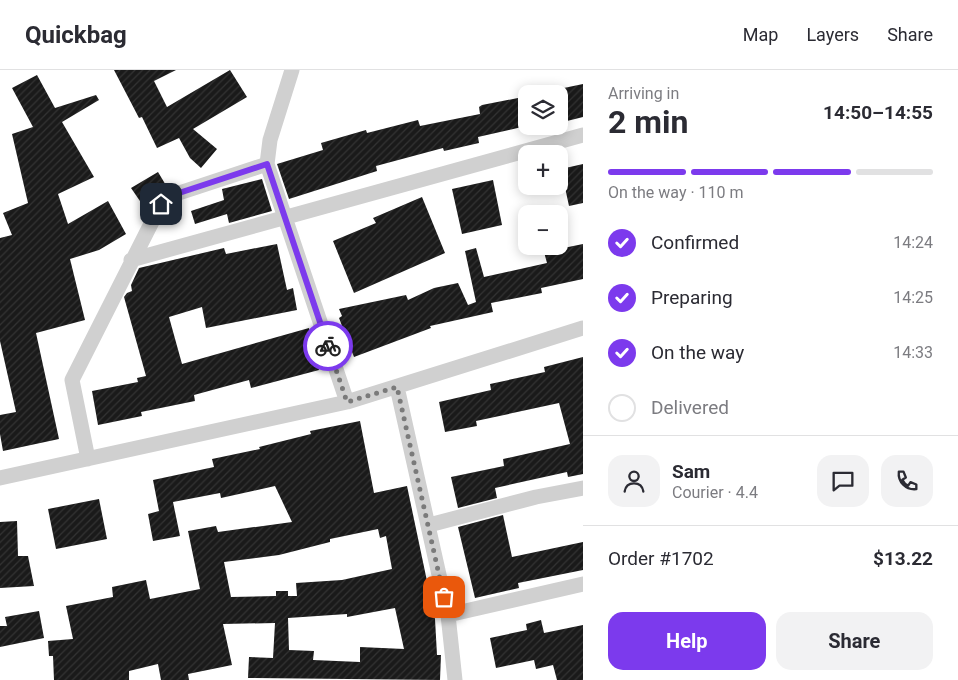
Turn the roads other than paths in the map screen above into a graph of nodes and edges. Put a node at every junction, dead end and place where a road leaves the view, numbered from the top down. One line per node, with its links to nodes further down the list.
1 (292, 70): 3 (street)
2 (583, 135): 4 (street)
3 (267, 164): 4 (street); 5 (street)
4 (285, 219): 5 (street); 8 (street)
5 (131, 260): 9 (street)
6 (583, 328): 7 (street)
7 (397, 387): 8 (street); 12 (street)
8 (347, 402): 9 (street)
9 (88, 459): 10 (street)
10 (0, 478)
11 (583, 488): 12 (street)
12 (429, 525): 14 (street)
13 (583, 584): 14 (street)
14 (448, 615): 15 (street)
15 (456, 680)

